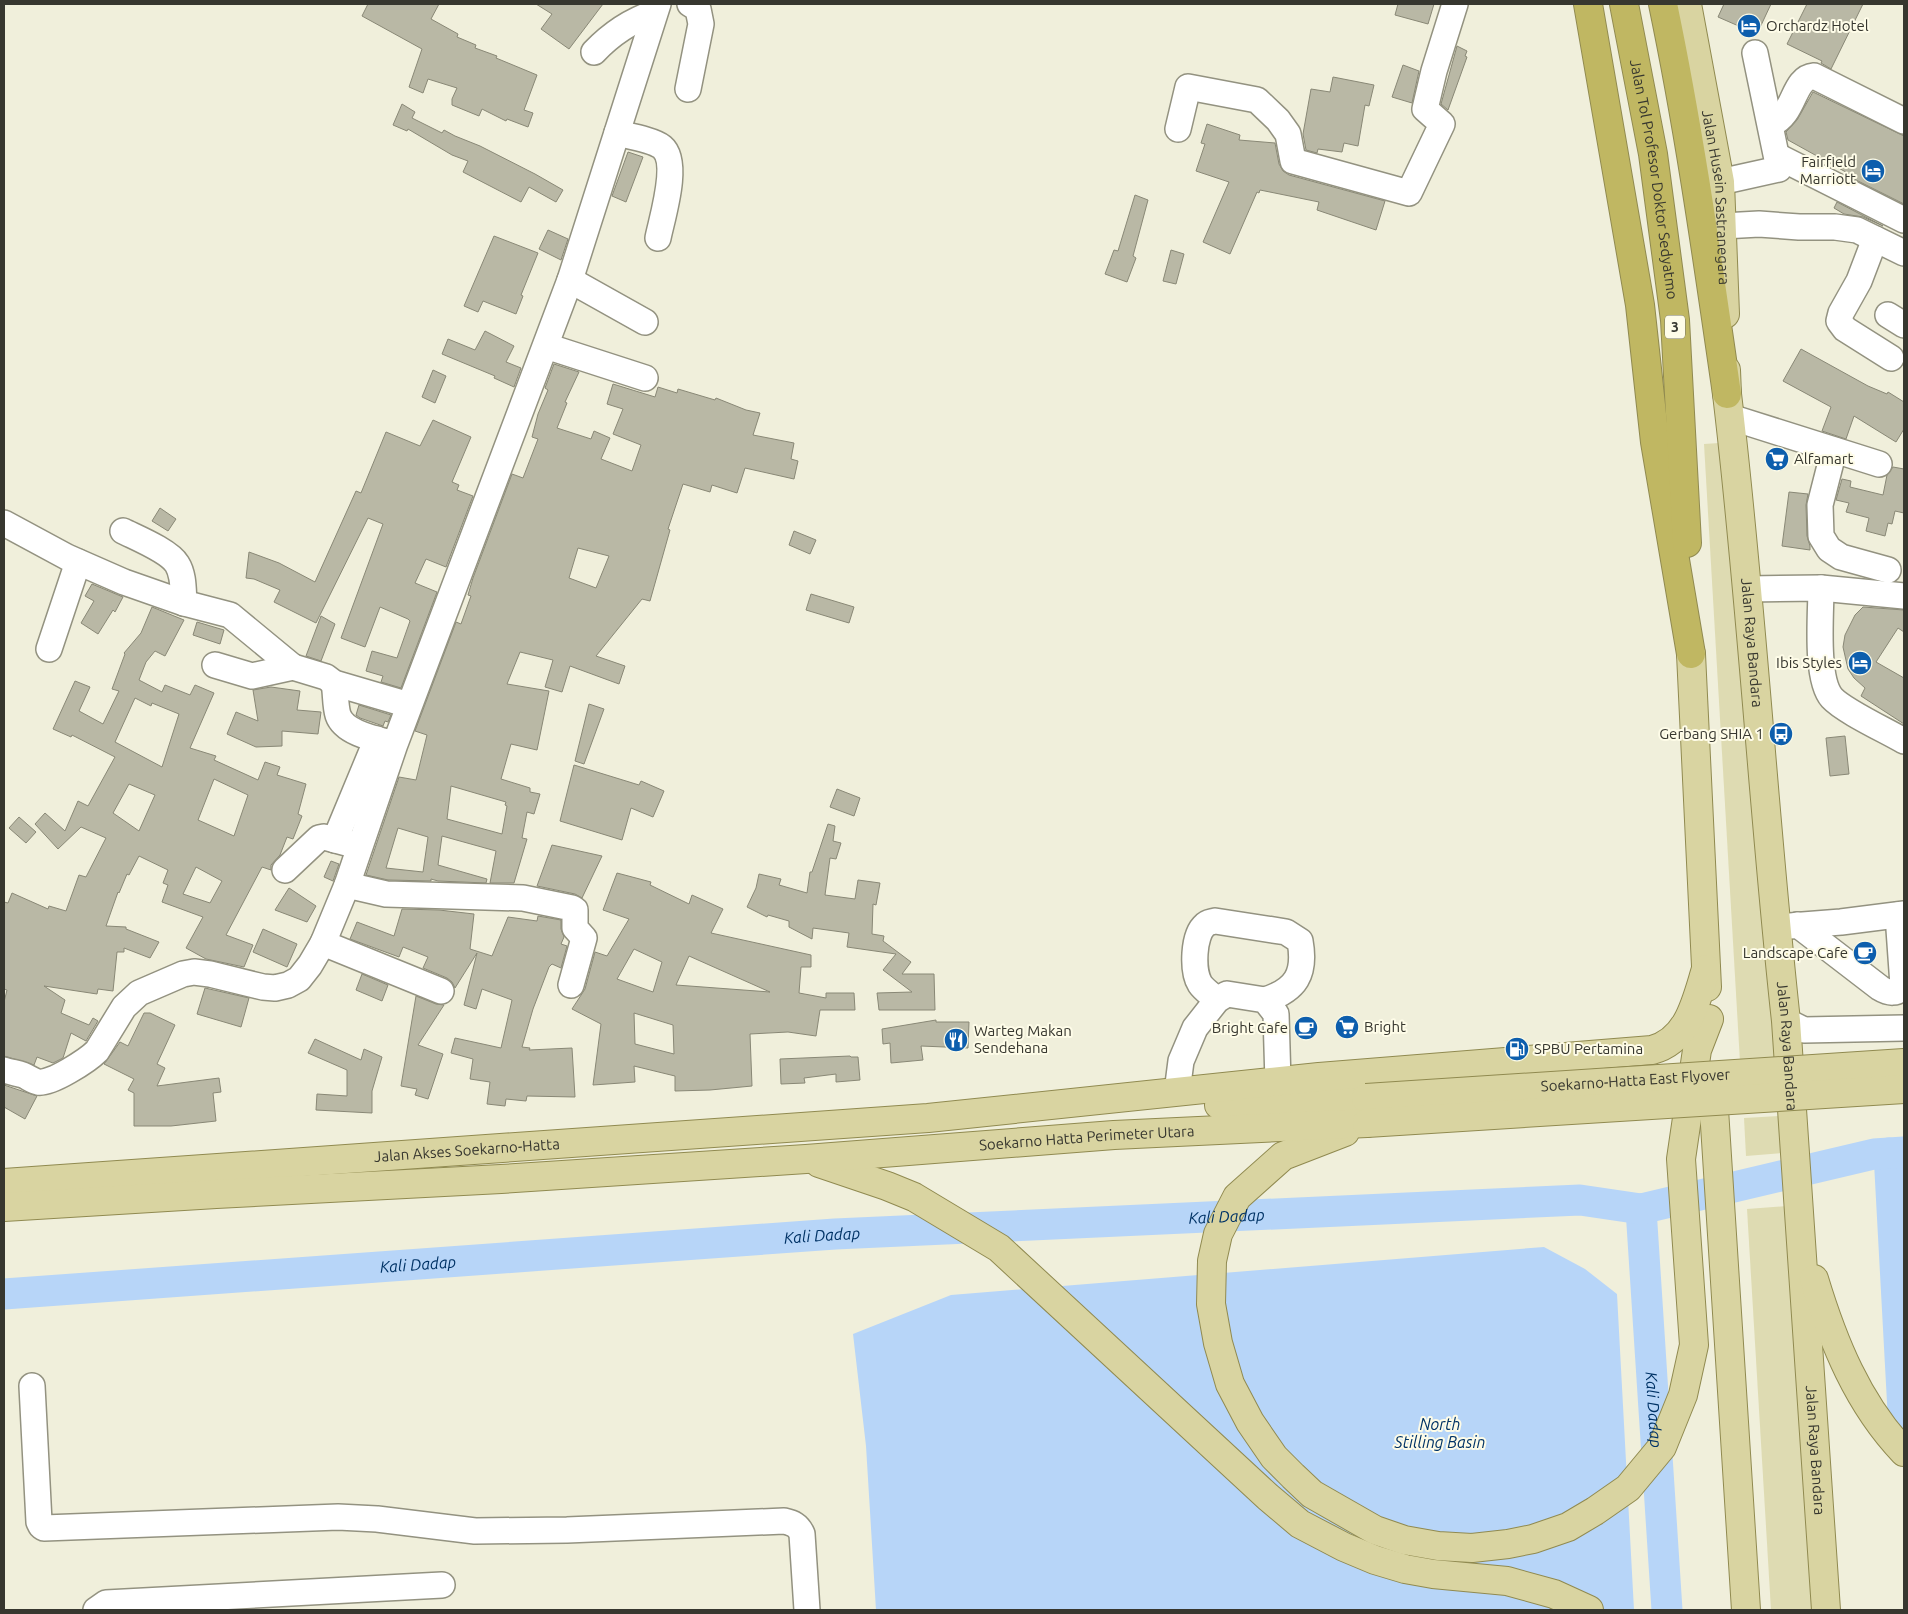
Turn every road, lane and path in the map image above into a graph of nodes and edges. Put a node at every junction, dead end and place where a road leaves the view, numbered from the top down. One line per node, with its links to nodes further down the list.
1 (690, 4): 10 (street)
2 (1455, 4): 13 (street)
3 (1588, 4): 39 (highway)
4 (1624, 4): 39 (highway, Jalan Tol Profesor Doktor Sedyatmo / 3)
5 (1663, 4): 27 (highway)
6 (1687, 4): 16 (main road, Jalan Husein Sastranegara)
7 (656, 9): 8 (street); 14 (street)
8 (594, 52)
9 (1755, 53): 12 (street)
10 (688, 89)
11 (1904, 122): 12 (street)
12 (1771, 124): 15 (street)
13 (1178, 129)
14 (617, 133): 19 (street); 22 (street)
15 (1779, 171): 16 (street); 17 (street)
16 (1720, 182): 18 (main road, Jalan Husein Sastranegara)
17 (1904, 220)
18 (1723, 226): 20 (street); 27 (main road, Jalan Husein Sastranegara)
19 (658, 238)
20 (1875, 239): 21 (street); 25 (street)
21 (1904, 254)
22 (570, 280): 23 (street); 24 (street)
23 (645, 322)
24 (546, 346): 26 (street); 43 (street)
25 (1891, 358)
26 (645, 378)
27 (1728, 405): 28 (street); 35 (main road, Jalan Raya Bandara)
28 (1834, 450): 29 (street); 33 (street)
29 (1879, 464)
30 (4, 523): 32 (street)
31 (123, 531): 37 (street)
32 (78, 562): 37 (street); 38 (street)
33 (1888, 570)
34 (1821, 588): 35 (street); 36 (street); 45 (street)
35 (1748, 589): 51 (main road, Jalan Raya Bandara)
36 (1904, 596)
37 (184, 603): 41 (street)
38 (49, 649)
39 (1691, 654): 53 (main road)
40 (214, 664): 41 (street)
41 (293, 667): 42 (street)
42 (334, 683): 43 (street); 44 (street)
43 (409, 705): 44 (street)
44 (386, 742): 46 (street); 47 (street)
45 (1904, 742)
46 (334, 840): 47 (street); 48 (street)
47 (360, 847): 49 (street)
48 (285, 870)
49 (347, 885): 52 (street); 54 (street)
50 (1901, 914): 51 (street); 51 (street)
51 (1787, 926): 59 (main road, Jalan Raya Bandara)
52 (323, 943): 55 (street); 62 (street)
53 (1706, 969): 58 (main road); 63 (main road)
54 (571, 985)
55 (441, 991)
56 (1217, 1000): 57 (street); 57 (street); 65 (street)
57 (1265, 1000): 63 (street)
58 (1708, 1020): 66 (main road); 78 (main road)
59 (1786, 1021): 60 (street); 71 (main road, Jalan Raya Bandara)
60 (1904, 1028)
61 (1904, 1062): 66 (main road, Soekarno-Hatta East Flyover, bridge)
62 (4, 1070)
63 (1278, 1082): 65 (main road)
64 (1904, 1088): 66 (main road, Soekarno-Hatta East Flyover, bridge)
65 (1177, 1092): 67 (main road)
66 (1366, 1110): 67 (main road); 68 (main road, Soekarno Hatta Perimeter Utara)
67 (928, 1118): 69 (main road, Jalan Akses Soekarno-Hatta)
68 (806, 1159): 70 (main road, Jalan Akses Soekarno-Hatta); 77 (main road)
69 (4, 1183)
70 (4, 1207)
71 (1802, 1240): 73 (main road); 79 (main road, Jalan Raya Bandara)
72 (32, 1386): 76 (street)
73 (1897, 1444)
74 (442, 1585): 75 (street)
75 (96, 1610)
76 (807, 1610)
77 (1589, 1610)
78 (1746, 1610)
79 (1826, 1610)

